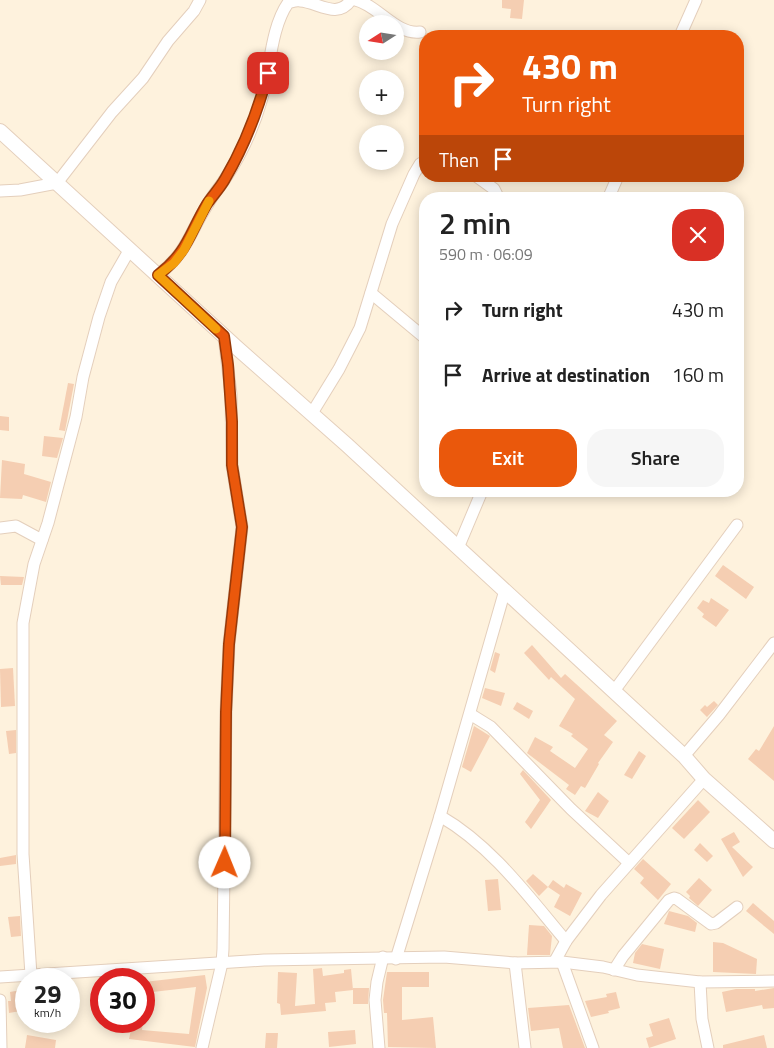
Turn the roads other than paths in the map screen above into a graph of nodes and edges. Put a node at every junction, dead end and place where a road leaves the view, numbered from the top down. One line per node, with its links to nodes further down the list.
1 (200, 0): 9 (street)
2 (353, 0): 5 (street); 13 (street)
3 (696, 0): 4 (street)
4 (683, 30)
5 (419, 32)
6 (0, 131): 9 (street)
7 (419, 166): 14 (street)
8 (484, 182): 11 (street)
9 (57, 183): 10 (street); 12 (street)
10 (0, 191)
11 (496, 192)
12 (130, 248): 13 (street); 21 (street)
13 (158, 275): 16 (street)
14 (371, 293): 15 (street); 17 (street)
15 (419, 333)
16 (224, 336): 17 (street); 37 (street)
17 (312, 413): 22 (street)
18 (479, 497): 22 (street)
19 (738, 525): 25 (street)
20 (0, 528): 21 (street)
21 (42, 540): 39 (street)
22 (458, 548): 23 (street)
23 (505, 590): 25 (street); 26 (street)
24 (774, 643): 27 (street)
25 (614, 691): 27 (street)
26 (470, 714): 29 (street); 31 (street)
27 (684, 756): 28 (street)
28 (704, 779): 30 (street); 31 (street)
29 (440, 816): 33 (street); 35 (street)
30 (774, 841)
31 (628, 862): 33 (street)
32 (737, 907): 40 (street)
33 (566, 941): 36 (street)
34 (383, 957): 35 (street); 37 (street); 49 (street)
35 (396, 959): 38 (street)
36 (558, 962): 38 (street); 40 (street); 51 (street)
37 (222, 963): 41 (street); 48 (street)
38 (515, 963): 50 (street)
39 (31, 968)
40 (614, 970): 44 (street)
41 (80, 972)
42 (15, 977): 43 (street)
43 (0, 978)
44 (700, 982): 45 (street); 52 (street)
45 (774, 982)
46 (0, 1000): 47 (street)
47 (1, 1048)
48 (202, 1048)
49 (379, 1048)
50 (525, 1048)
51 (593, 1048)
52 (708, 1048)

